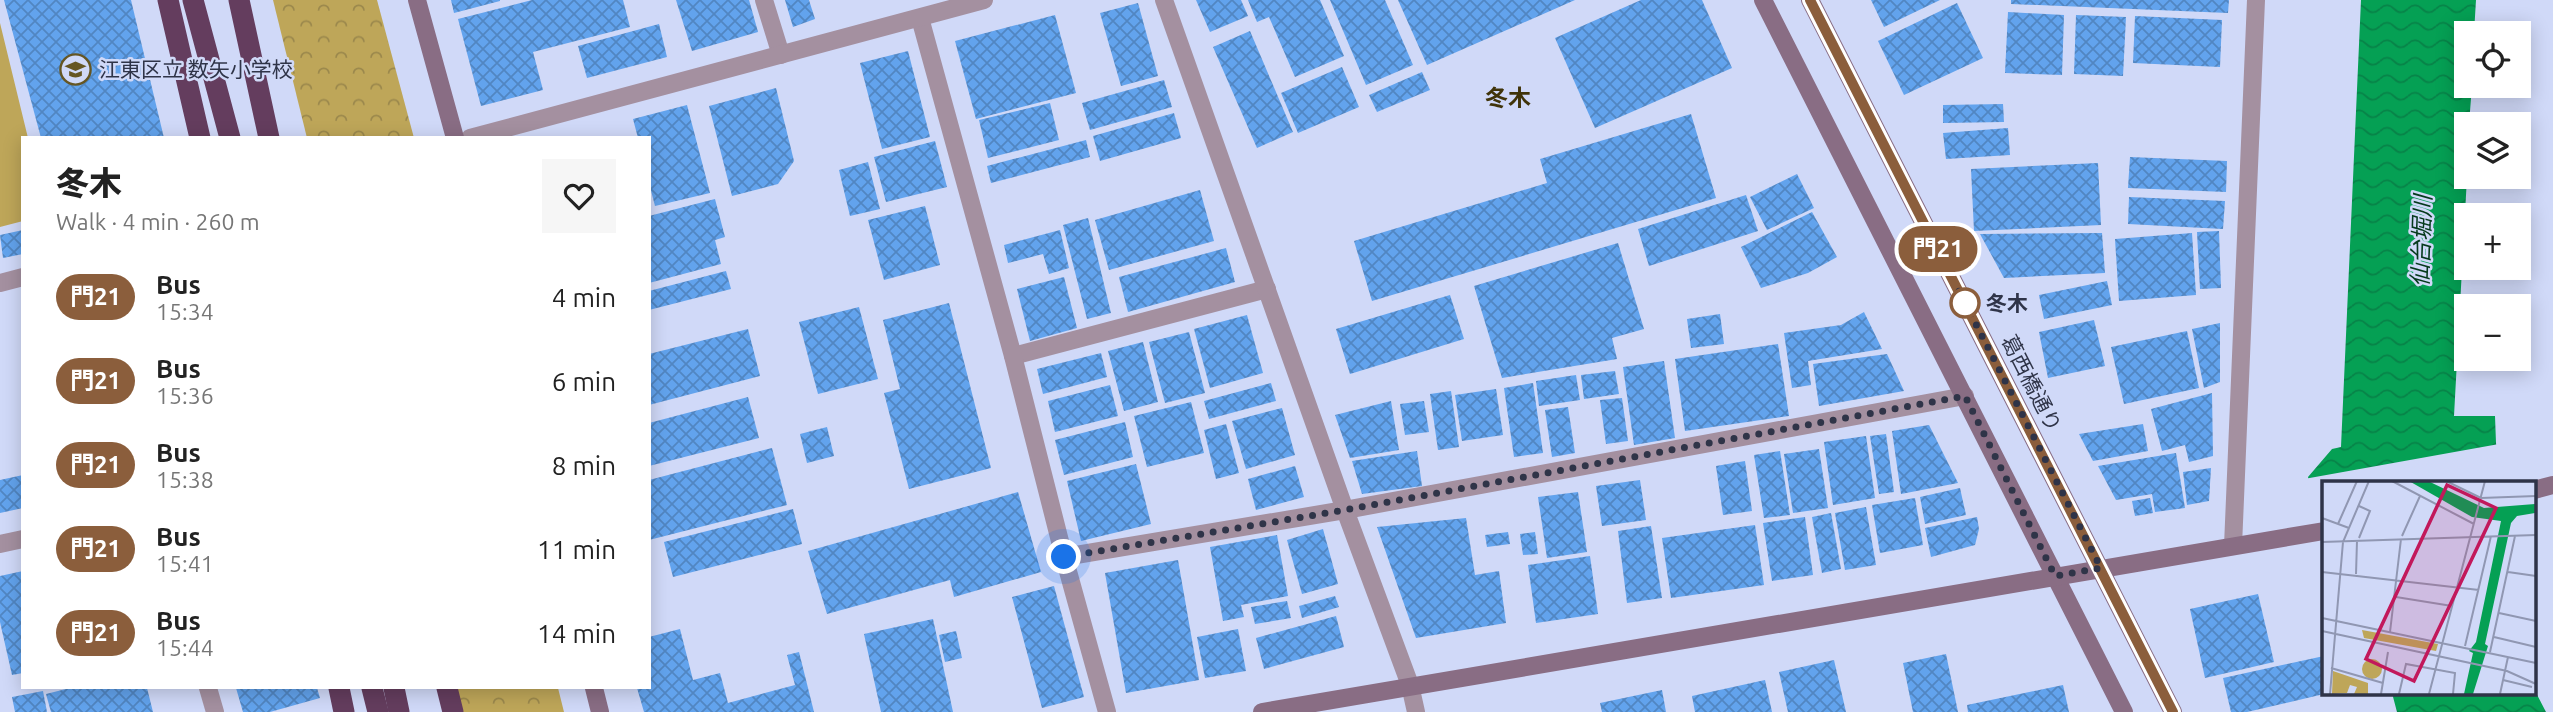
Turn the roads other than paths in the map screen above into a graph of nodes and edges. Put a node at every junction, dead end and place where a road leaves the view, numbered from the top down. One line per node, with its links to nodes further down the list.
1 (168, 0): 13 (highway)
2 (193, 0): 14 (highway)
3 (239, 0): 15 (highway)
4 (417, 0): 16 (main road)
5 (764, 0): 12 (street)
6 (984, 0): 11 (street)
7 (1164, 0): 20 (street)
8 (1763, 0): 22 (main road)
9 (1810, 0): 31 (main road, 葛西橋通り)
10 (2256, 0): 29 (street)
11 (920, 18): 12 (street); 21 (street)
12 (781, 55): 17 (street)
13 (200, 136)
14 (229, 136)
15 (269, 136)
16 (454, 136)
17 (477, 136)
18 (21, 278): 19 (street)
19 (0, 283)
20 (1267, 289): 21 (street); 25 (street)
21 (1013, 356): 30 (street)
22 (1965, 396): 25 (street); 32 (main road)
23 (2553, 485): 24 (main road)
24 (2536, 489)
25 (1345, 510): 30 (street); 33 (street)
26 (2317, 533): 29 (main road)
27 (21, 539): 28 (street)
28 (0, 544)
29 (2233, 546): 31 (main road)
30 (1064, 557): 46 (street)
31 (2101, 568): 32 (main road); 50 (main road, 葛西橋通り)
32 (2055, 576): 33 (main road); 49 (main road)
33 (1410, 685): 47 (main road); 48 (street)
34 (208, 689): 40 (street)
35 (339, 689): 41 (highway)
36 (372, 689): 42 (highway)
37 (394, 689): 43 (highway)
38 (447, 689): 44 (highway)
39 (594, 689): 45 (main road)
40 (215, 712)
41 (344, 712)
42 (378, 712)
43 (399, 712)
44 (453, 712)
45 (600, 712)
46 (1107, 712)
47 (1262, 712)
48 (1416, 712)
49 (2124, 712)
50 (2173, 712)

